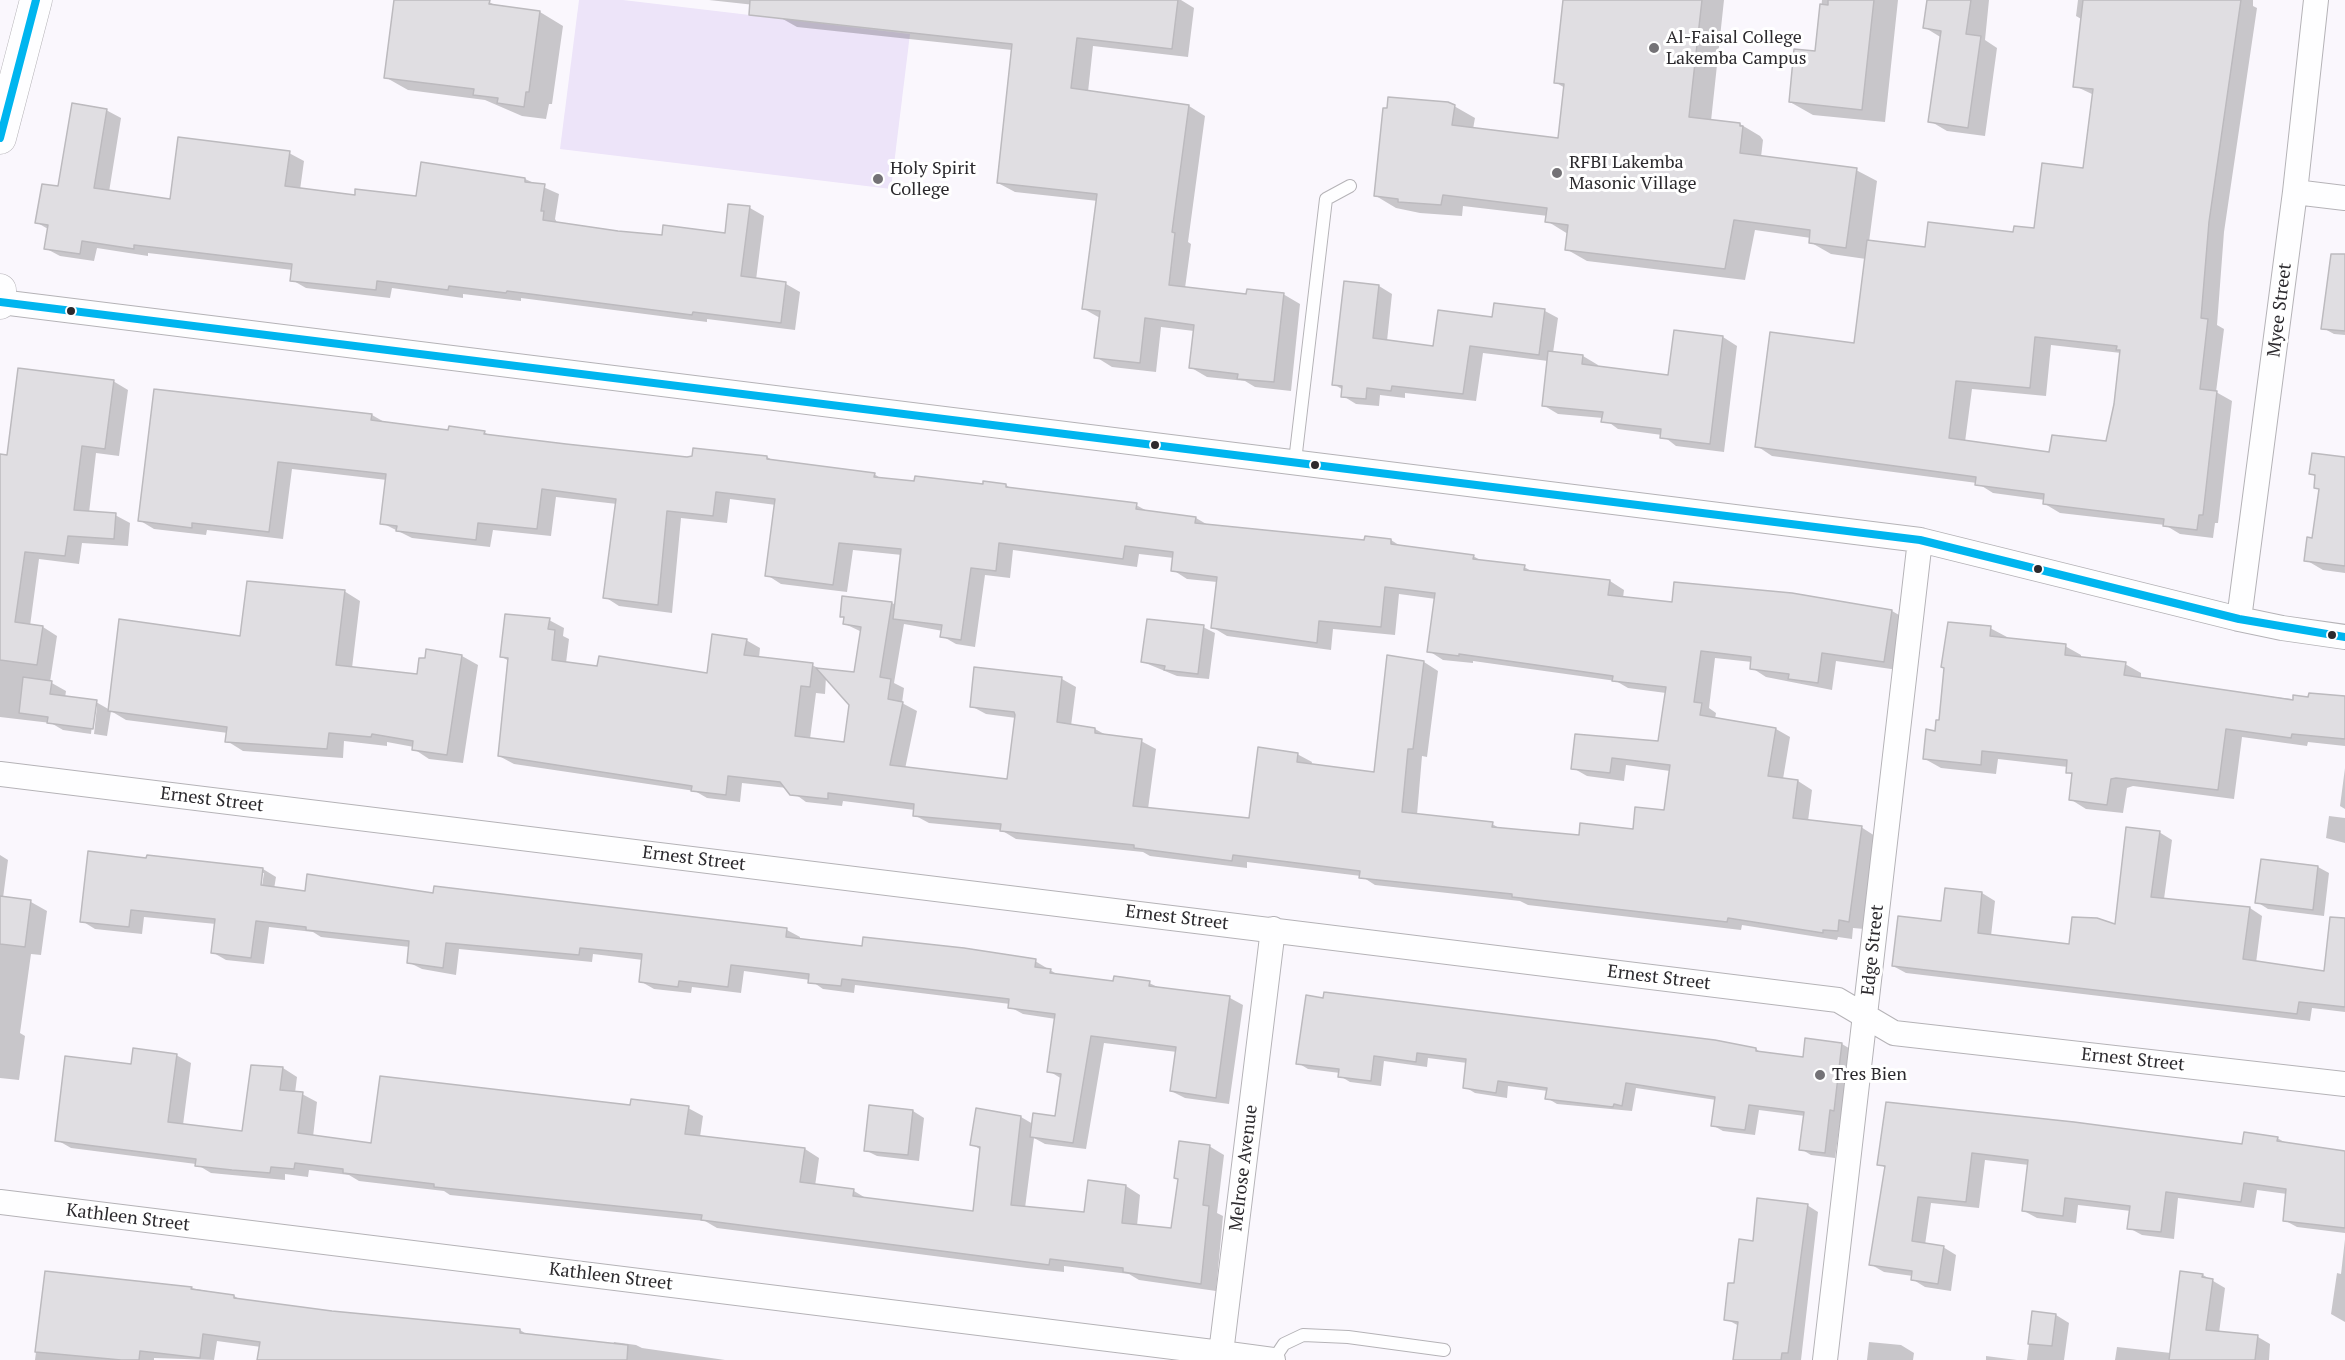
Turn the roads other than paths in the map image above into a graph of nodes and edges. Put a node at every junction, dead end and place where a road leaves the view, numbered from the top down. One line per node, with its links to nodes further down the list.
1 (36, 0): 3 (street)
2 (2316, 0): 5 (street, Myee Street)
3 (0, 138)
4 (1350, 186): 9 (lane)
5 (2295, 192): 6 (street); 11 (street, Myee Street)
6 (2345, 198)
7 (0, 290): 8 (street)
8 (0, 303): 9 (street)
9 (1295, 461): 10 (street)
10 (1920, 540): 11 (street); 15 (street, Edge Street)
11 (2239, 619): 12 (street)
12 (2345, 637)
13 (0, 774): 14 (street, Ernest Street)
14 (1273, 929): 15 (street, Ernest Street); 19 (street, Melrose Avenue)
15 (1866, 1015): 16 (street, Ernest Street); 21 (street, Edge Street)
16 (2345, 1084)
17 (0, 1202): 19 (street, Kathleen Street)
18 (1444, 1350): 20 (lane)
19 (1221, 1353): 20 (street)
20 (1274, 1360)
21 (1825, 1360)

